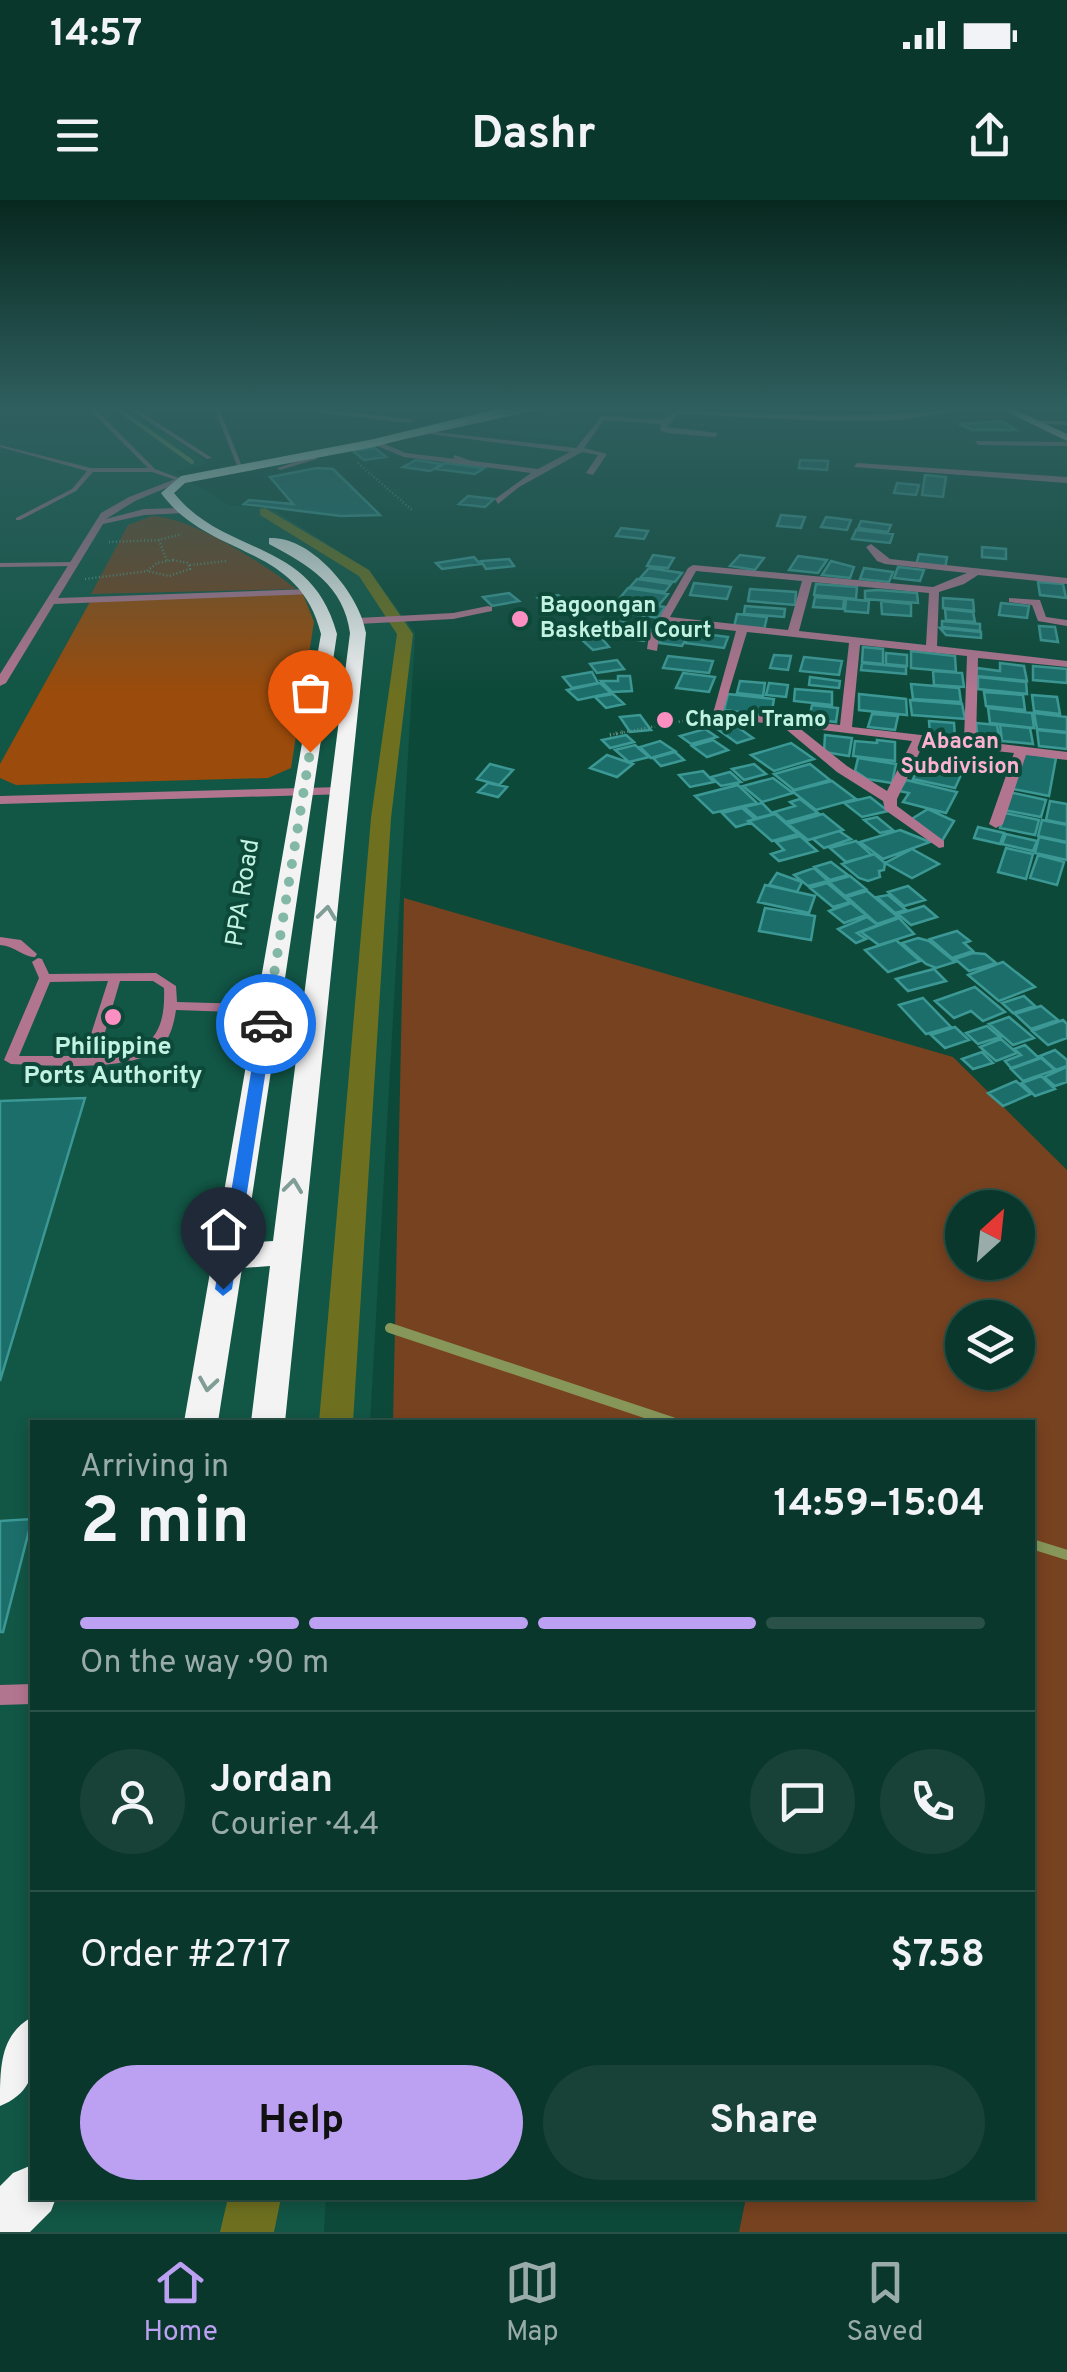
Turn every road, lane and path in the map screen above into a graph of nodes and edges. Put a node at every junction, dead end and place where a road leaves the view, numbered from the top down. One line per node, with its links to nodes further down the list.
1 (46, 504): 8 (lane)
2 (122, 504): 9 (street)
3 (175, 504): 7 (highway)
4 (200, 504): 28 (highway)
5 (405, 504): 6 (path)
6 (412, 510)
7 (181, 511): 9 (street); 10 (highway)
8 (18, 518)
9 (95, 526): 12 (street)
10 (210, 527): 11 (path); 23 (highway)
11 (159, 540): 12 (path); 14 (path)
12 (86, 542): 15 (street)
13 (871, 547): 18 (street)
14 (167, 561): 17 (path); 17 (path)
15 (73, 564): 16 (lane); 20 (street)
16 (0, 566)
17 (148, 571): 20 (path)
18 (977, 572): 21 (street); 22 (street)
19 (808, 578): 22 (street); 27 (street); 31 (street)
20 (62, 581): 24 (street)
21 (1067, 581)
22 (934, 590): 34 (street)
23 (312, 592): 24 (street); 47 (highway, PPA Road)
24 (51, 600): 37 (street)
25 (1013, 600): 29 (street)
26 (488, 609): 28 (street)
27 (666, 620): 30 (street); 33 (street)
28 (358, 621): 46 (highway)
29 (1067, 623)
30 (742, 630): 31 (street); 38 (street)
31 (792, 636): 32 (street)
32 (855, 642): 34 (street); 40 (street)
33 (653, 648)
34 (931, 650): 35 (street)
35 (973, 654): 36 (street); 43 (street)
36 (1067, 664)
37 (0, 683)
38 (716, 714): 39 (street); 41 (path)
39 (784, 723): 40 (street); 48 (street)
40 (846, 729): 42 (street)
41 (610, 735)
42 (920, 738): 43 (street); 48 (street)
43 (970, 742): 44 (street)
44 (1021, 750): 45 (street); 50 (street)
45 (1067, 756)
46 (342, 791): 47 (street); 56 (highway, one-way to 46)
47 (304, 792): 49 (street); 57 (highway, PPA Road)
48 (890, 799): 51 (street)
49 (0, 800)
50 (996, 824)
51 (939, 844)
52 (0, 941): 54 (lane)
53 (116, 976): 54 (lane); 55 (lane); 58 (lane)
54 (45, 978): 58 (lane)
55 (173, 1006): 57 (lane); 58 (lane)
56 (315, 1010): 57 (lane); 59 (highway, one-way to 56)
57 (268, 1011): 60 (highway, PPA Road)
58 (90, 1059)
59 (285, 1253): 60 (highway); 62 (highway)
60 (229, 1256): 61 (highway, PPA Road, one-way to 61)
61 (201, 1420)
62 (268, 1420)
63 (30, 1694): 64 (lane)
64 (0, 1695)
65 (30, 2044): 66 (highway)
66 (0, 2082)
67 (30, 2194): 68 (highway)
68 (0, 2224)

